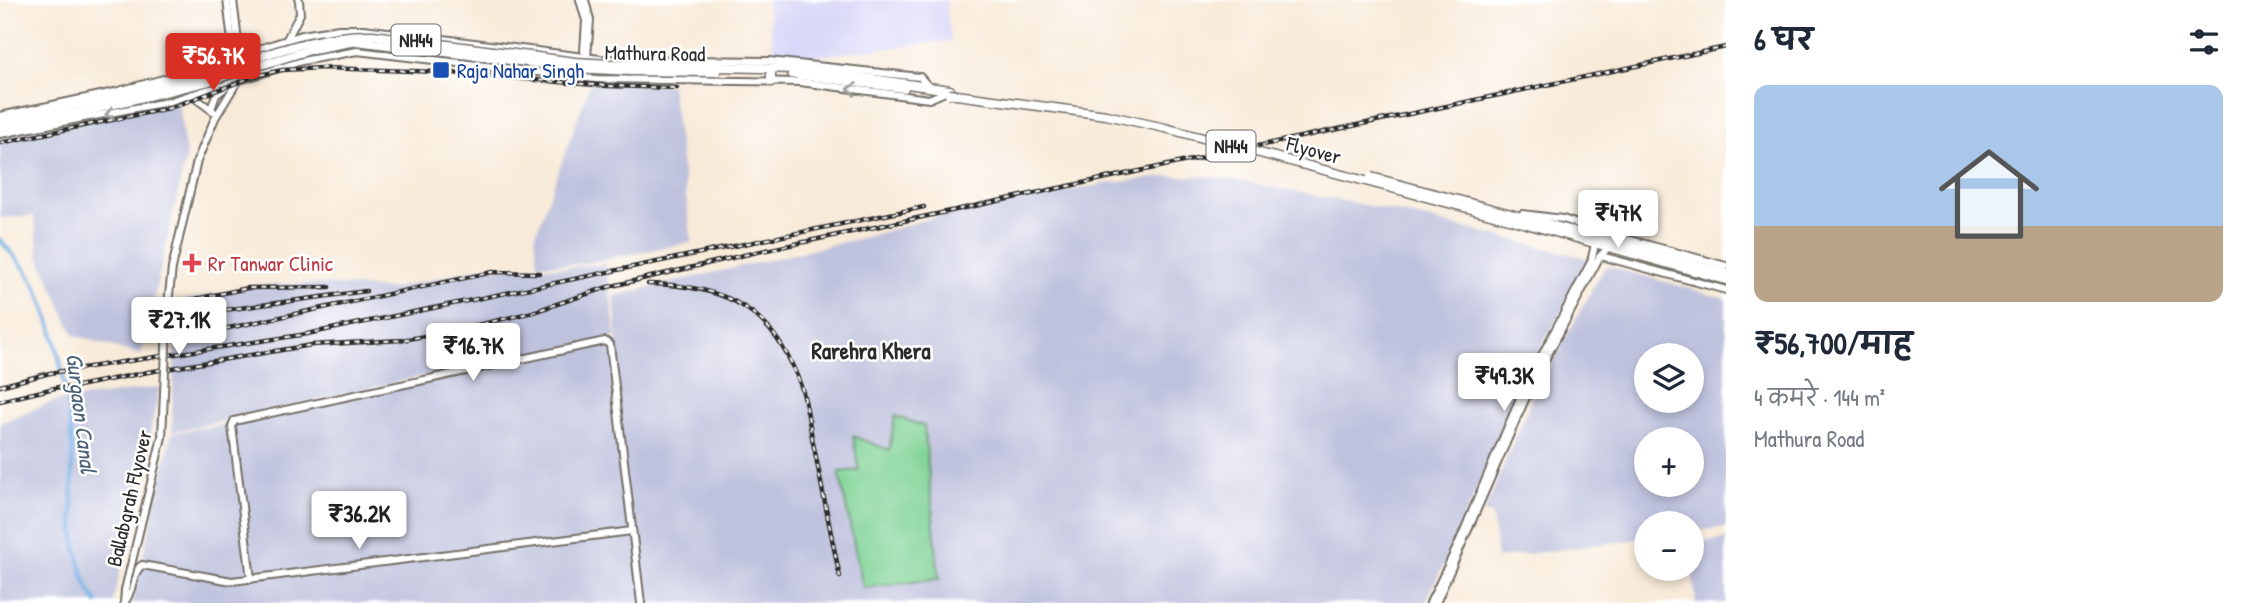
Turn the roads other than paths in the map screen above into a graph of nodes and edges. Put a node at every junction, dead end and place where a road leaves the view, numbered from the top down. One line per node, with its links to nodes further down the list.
1 (227, 0): 8 (street)
2 (233, 0): 8 (street)
3 (583, 0): 7 (street)
4 (297, 7): 5 (street)
5 (284, 40): 6 (street); 7 (street); 10 (street)
6 (255, 51): 8 (street); 12 (street)
7 (585, 57): 11 (street)
8 (237, 58): 9 (street); 14 (street)
9 (214, 65): 15 (street); 20 (street)
10 (285, 66): 11 (street); 12 (street)
11 (771, 71): 13 (highway, Mathura Road / NH44, bridge); 16 (highway, Mathura Road / NH44, one-way to 11); 16 (highway, Mathura Road / NH44)
12 (262, 74): 14 (street)
13 (207, 77): 20 (highway, Mathura Road / NH44); 21 (highway, Mathura Road / NH44)
14 (235, 84): 15 (street); 18 (street); 19 (street, Ballabgrah Flyover)
15 (220, 87): 17 (street)
16 (942, 90): 23 (highway, Flyover / NH44, bridge)
17 (191, 95): 18 (street); 22 (street, one-way to 22)
18 (211, 109): 19 (street)
19 (216, 116): 34 (street, Ballabgrah Flyover, bridge)
20 (0, 118)
21 (0, 127)
22 (0, 135)
23 (1510, 215): 24 (highway, Flyover / NH44); 28 (street); 29 (highway, NH44)
24 (1592, 243): 25 (highway, NH44); 27 (street)
25 (1608, 248): 26 (street); 30 (highway, NH44)
26 (1601, 256): 27 (street); 31 (street)
27 (1592, 266): 36 (street)
28 (1726, 267)
29 (1726, 273)
30 (1726, 280)
31 (1726, 290)
32 (632, 531): 33 (street); 33 (street); 35 (street)
33 (251, 579): 34 (street)
34 (124, 603)
35 (641, 603)
36 (1433, 603)

